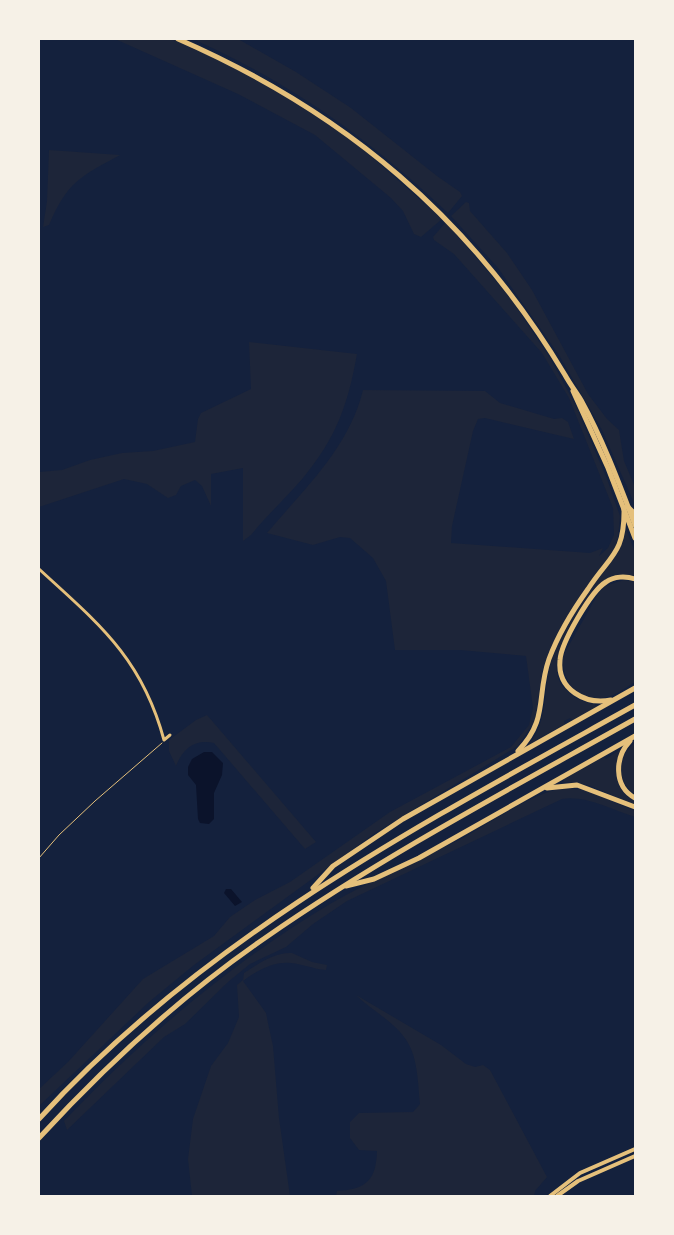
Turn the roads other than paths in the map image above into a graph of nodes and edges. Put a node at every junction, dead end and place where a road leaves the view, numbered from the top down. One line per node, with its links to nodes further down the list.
1 (178, 39): 2 (highway)
2 (626, 507): 3 (highway); 4 (highway); 5 (highway); 14 (highway)
3 (635, 514)
4 (635, 525)
5 (635, 538)
6 (39, 569): 12 (street)
7 (635, 579): 9 (highway)
8 (635, 688): 9 (highway)
9 (617, 699): 14 (highway)
10 (635, 705): 19 (highway)
11 (635, 719): 18 (highway)
12 (170, 735)
13 (635, 737): 15 (highway); 16 (highway)
14 (514, 756): 19 (highway)
15 (542, 789): 17 (highway); 18 (highway)
16 (635, 798)
17 (635, 807)
18 (340, 888): 21 (highway)
19 (308, 894): 20 (highway)
20 (39, 1119)
21 (39, 1138)
22 (635, 1149): 24 (main road)
23 (635, 1156): 25 (main road)
24 (550, 1196)
25 (557, 1196)

